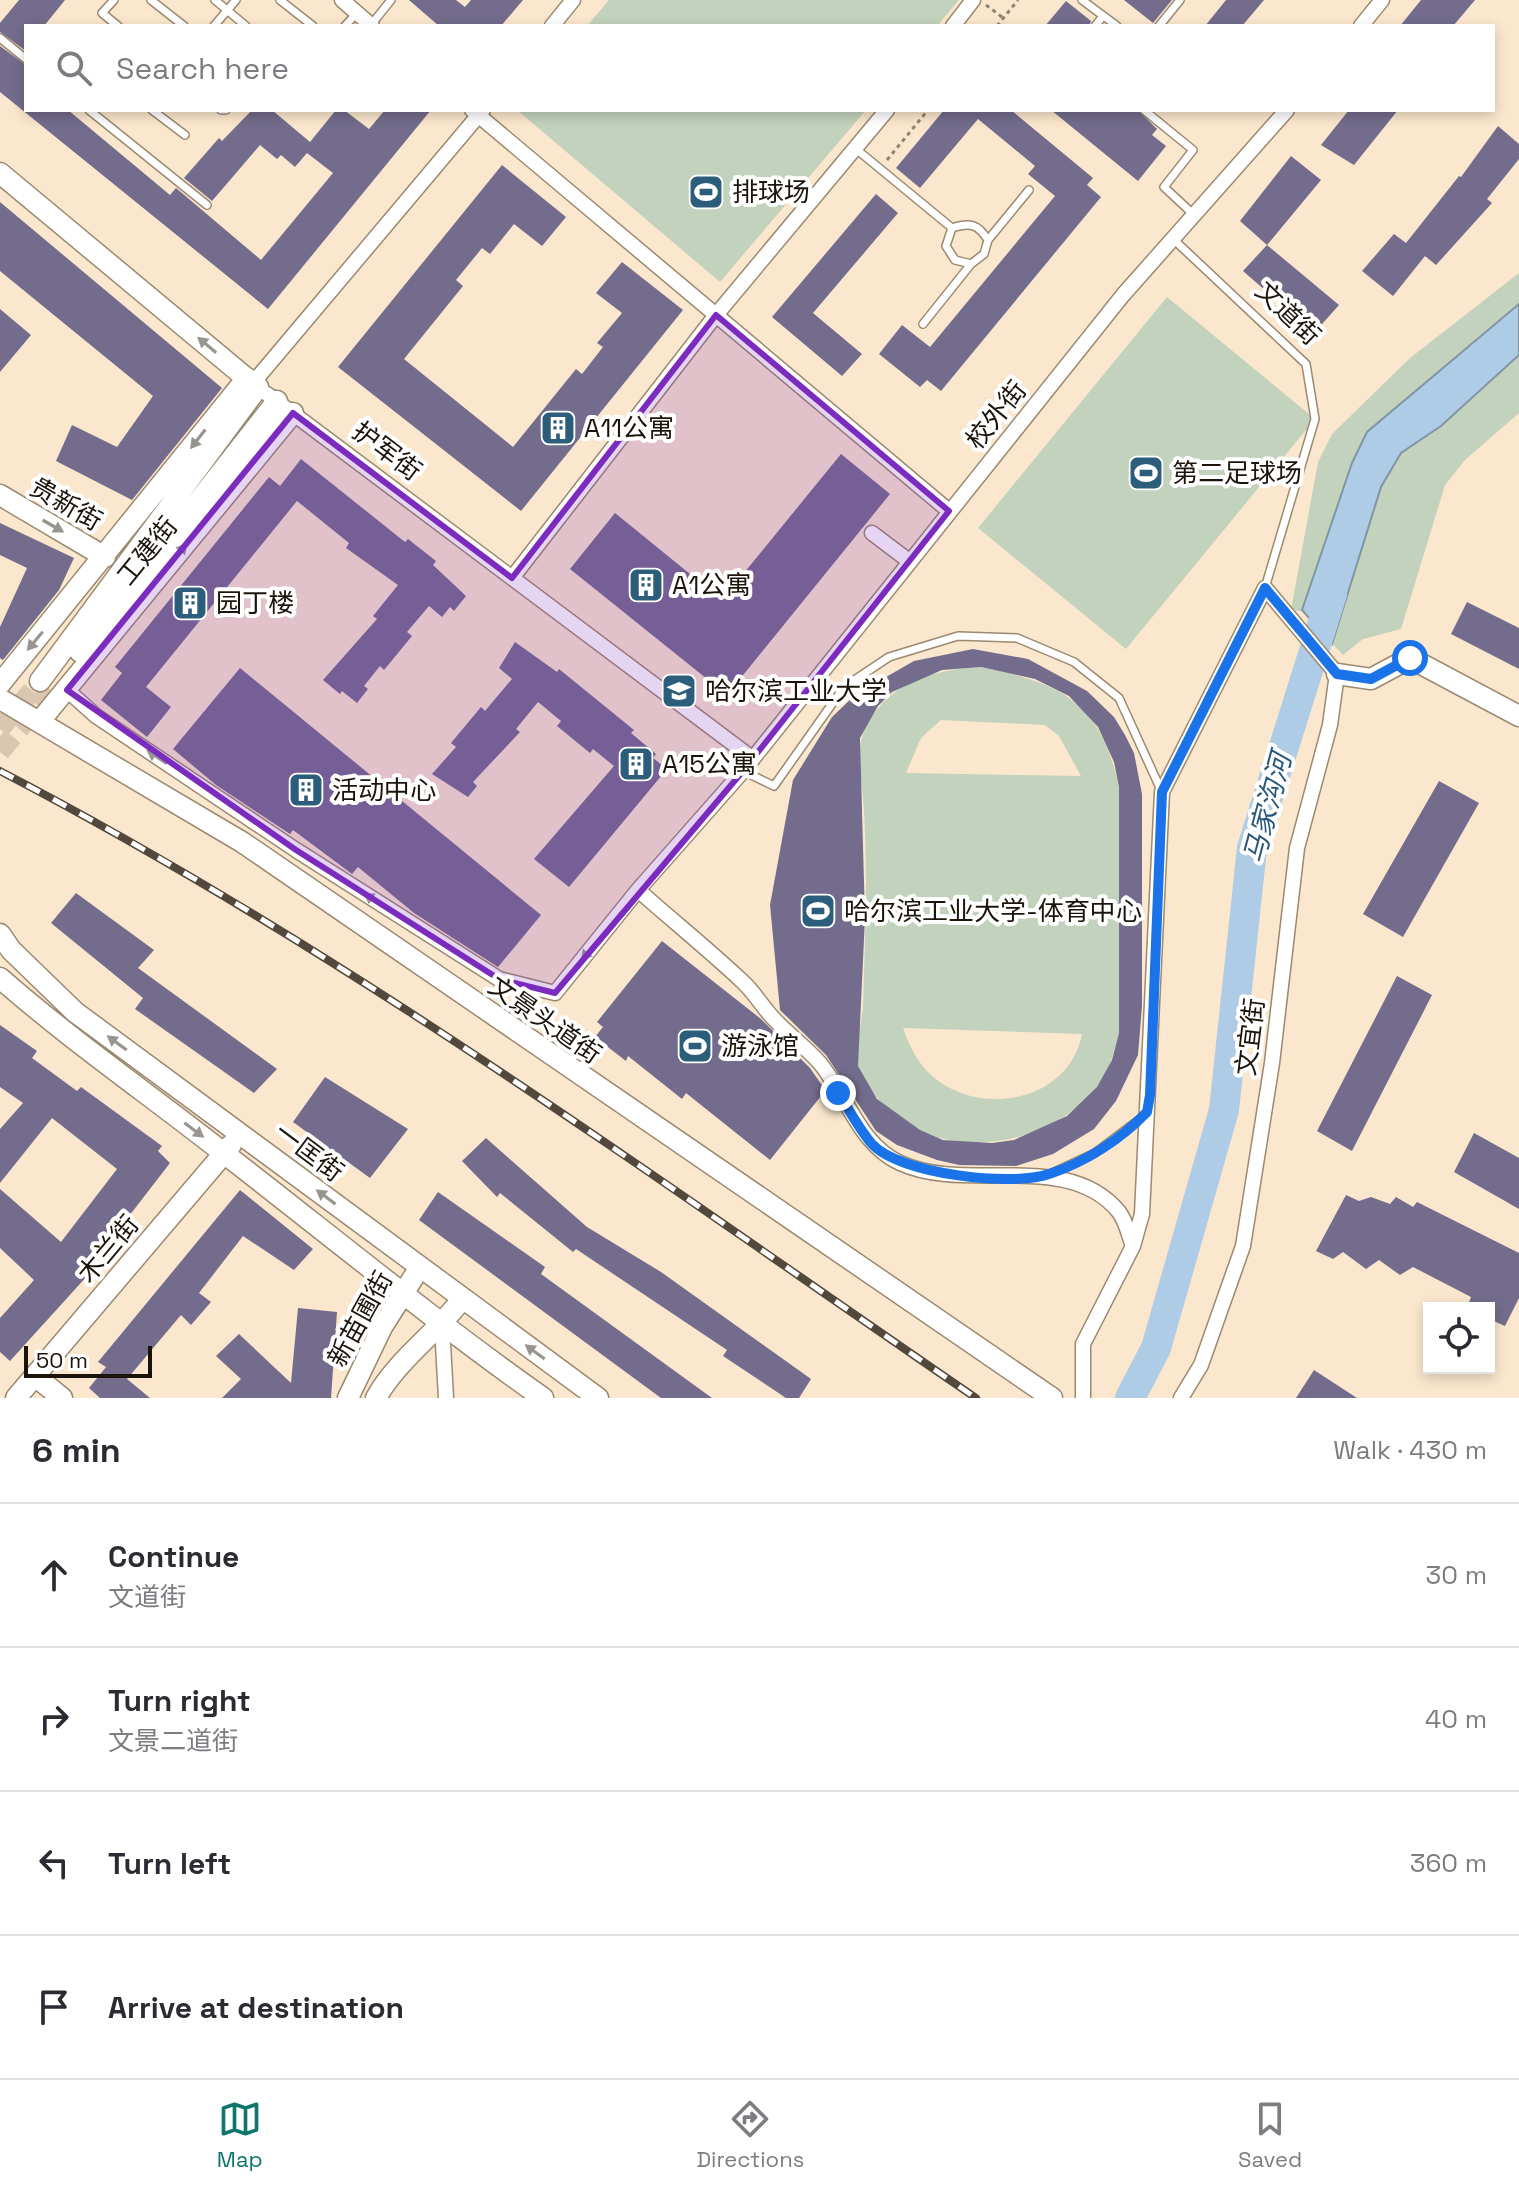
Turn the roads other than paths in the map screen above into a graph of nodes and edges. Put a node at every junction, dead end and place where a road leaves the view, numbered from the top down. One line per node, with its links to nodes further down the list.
1 (114, 0): 17 (lane)
2 (151, 0): 18 (lane)
3 (215, 0): 13 (lane)
4 (236, 0): 13 (lane)
5 (280, 0): 16 (lane)
6 (342, 0): 14 (street)
7 (391, 0): 23 (lane)
8 (573, 0): 24 (street)
9 (973, 0): 25 (street)
10 (1082, 0): 15 (lane)
11 (1180, 0): 28 (lane)
12 (1382, 0): 29 (street)
13 (227, 11): 19 (lane); 20 (lane)
14 (357, 13): 21 (lane); 22 (street)
15 (1103, 16): 26 (lane); 27 (lane)
16 (301, 22)
17 (116, 24)
18 (181, 24)
19 (216, 24)
20 (243, 24)
21 (347, 24)
22 (371, 24)
23 (373, 24)
24 (554, 24)
25 (955, 24)
26 (1097, 24)
27 (1114, 24)
28 (1161, 24)
29 (1363, 24)
30 (0, 38): 31 (lane)
31 (24, 57)
32 (91, 112): 42 (lane)
33 (155, 112): 38 (lane)
34 (478, 112): 52 (street); 54 (street, 工建街)
35 (885, 112): 39 (street)
36 (1146, 112): 43 (lane)
37 (1285, 112): 43 (street, 校外街)
38 (185, 135)
39 (856, 149): 45 (lane); 52 (street)
40 (0, 173): 54 (main road, 护军街, one-way to 40)
41 (1029, 190): 44 (lane)
42 (207, 205)
43 (1193, 214): 47 (street, 校外街)
44 (1004, 221): 46 (lane); 48 (lane)
45 (952, 228): 46 (lane); 49 (lane)
46 (981, 228): 48 (lane)
47 (1171, 237): 56 (street, 校外街); 61 (lane, 文道街)
48 (988, 240): 50 (lane)
49 (955, 260): 50 (lane); 51 (lane)
50 (971, 264): 51 (lane)
51 (956, 283): 53 (lane)
52 (716, 315): 56 (street); 60 (street)
53 (923, 324)
54 (266, 393): 58 (main road, 工建街, one-way to 58); 60 (street, 护军街); 64 (main road, 工建街); 64 (main road, 工建街, one-way to 54)
55 (0, 495): 58 (main road, 贵新街, one-way to 58)
56 (949, 511): 59 (street, 校外街)
57 (872, 533): 59 (street)
58 (105, 557): 63 (main road, 工建街, one-way to 63)
59 (909, 561): 68 (street, 校外街)
60 (512, 578): 68 (street, 护军街)
61 (1269, 594): 62 (street); 70 (street)
62 (1337, 674): 66 (main road); 93 (street, 文宜街)
63 (0, 684)
64 (52, 687): 67 (main road, 工建街); 71 (street, 校外街, one-way to 64)
65 (0, 699): 67 (main road, 文景头道街)
66 (1519, 716)
67 (40, 721): 91 (main road, 文景头道街)
68 (752, 758): 69 (street, 校外街)
69 (743, 771): 70 (lane); 71 (street, 校外街)
70 (1162, 792): 74 (street)
71 (638, 890): 77 (street)
72 (0, 934): 75 (main road, 一匡街, one-way to 72)
73 (0, 978): 76 (main road, 一匡街, one-way to 76)
74 (1147, 1112): 77 (lane); 78 (street)
75 (240, 1133): 76 (main road, 木兰街); 79 (main road, 一匡街, one-way to 75)
76 (224, 1153): 80 (main road, 一匡街); 83 (main road, 木兰街)
77 (1048, 1175): 78 (street)
78 (1133, 1246): 92 (street)
79 (420, 1267): 80 (main road, 新苗圃街); 81 (main road, 一匡街)
80 (402, 1295): 82 (main road, 一匡街); 86 (main road, 新苗圃街)
81 (462, 1299): 82 (main road, 新苗圃街); 90 (main road, 一匡街, one-way to 81)
82 (442, 1326): 87 (main road, 新苗圃街); 88 (street); 89 (main road, 一匡街)
83 (35, 1376): 84 (main road, 木兰街); 85 (main road)
84 (16, 1398)
85 (62, 1398)
86 (348, 1398)
87 (376, 1398)
88 (446, 1398)
89 (543, 1398)
90 (598, 1398)
91 (1052, 1398)
92 (1083, 1398)
93 (1181, 1398)

